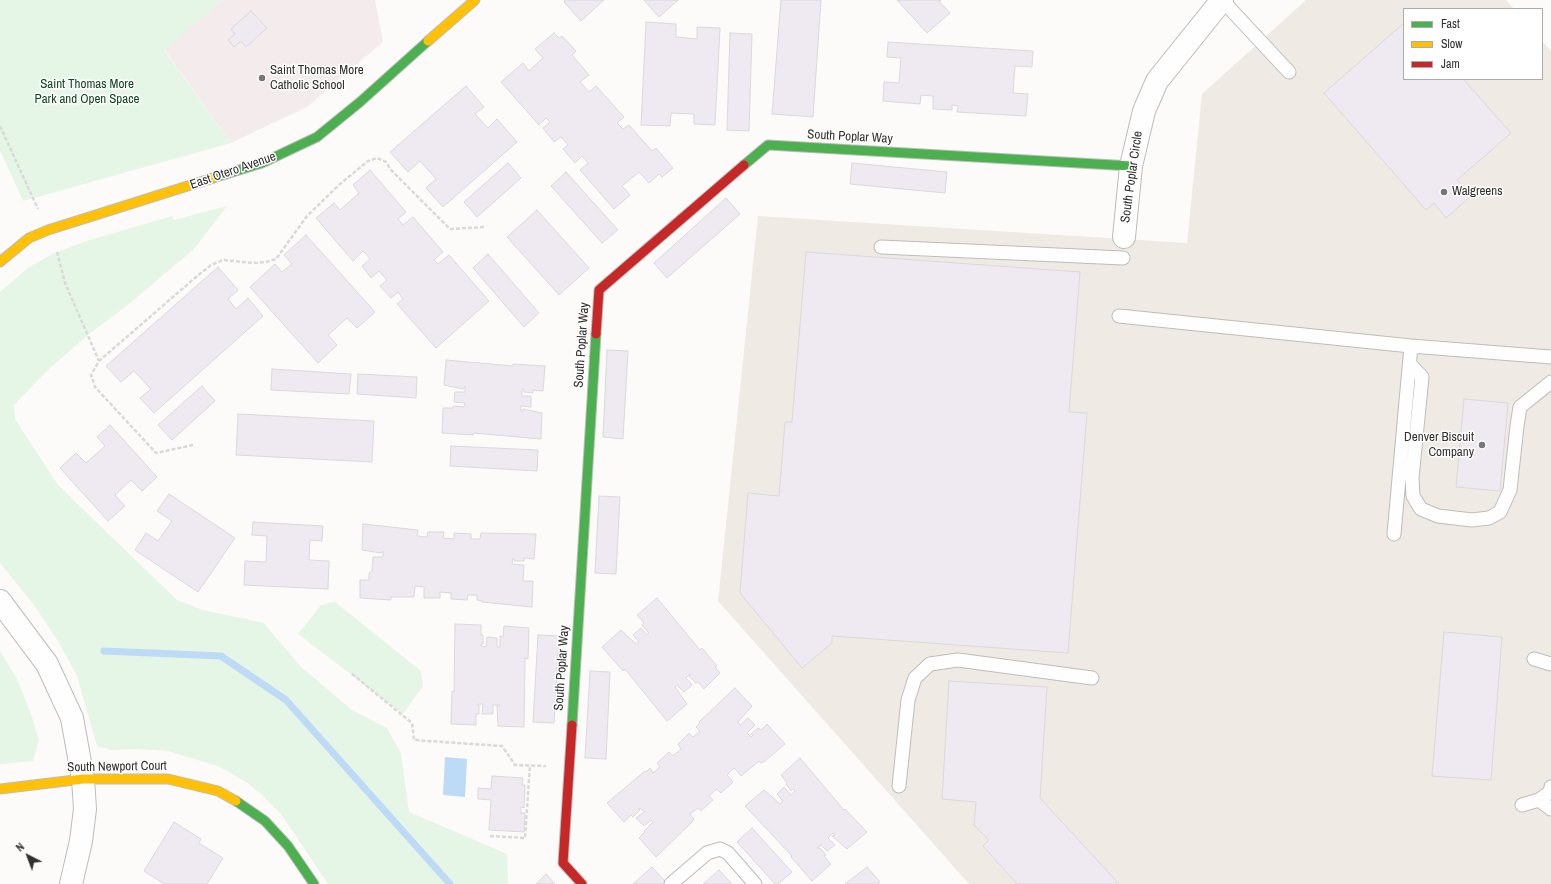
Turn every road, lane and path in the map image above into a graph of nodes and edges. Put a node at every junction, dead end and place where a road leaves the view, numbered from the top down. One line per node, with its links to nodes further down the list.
1 (475, 0): 7 (street, East Otero Avenue)
2 (1222, 0): 3 (lane); 5 (street, South Poplar Circle)
3 (1289, 72)
4 (0, 126): 7 (path)
5 (1132, 166): 9 (street, South Poplar Circle); 34 (street, South Poplar Way)
6 (486, 227): 14 (path)
7 (48, 230): 10 (street, East Otero Avenue); 14 (path)
8 (881, 247): 9 (lane)
9 (1124, 248)
10 (0, 262)
11 (1119, 316): 12 (lane)
12 (1411, 346): 13 (lane); 15 (lane)
13 (1551, 358)
14 (98, 360): 17 (path)
15 (1410, 364): 16 (lane); 18 (lane)
16 (1551, 382)
17 (193, 445)
18 (1394, 534)
19 (0, 601): 24 (street)
20 (1534, 659): 21 (lane)
21 (1551, 664)
22 (352, 674): 31 (path)
23 (1092, 678): 25 (lane)
24 (83, 779): 27 (street, South Newport Court); 32 (street); 33 (street, South Newport Court)
25 (899, 786)
26 (1551, 788): 28 (lane)
27 (0, 789)
28 (1539, 800): 29 (lane); 30 (lane)
29 (1522, 805)
30 (1551, 809)
31 (490, 836)
32 (71, 884)
33 (314, 884)
34 (582, 884)
35 (671, 884): 36 (lane)
36 (755, 884)

